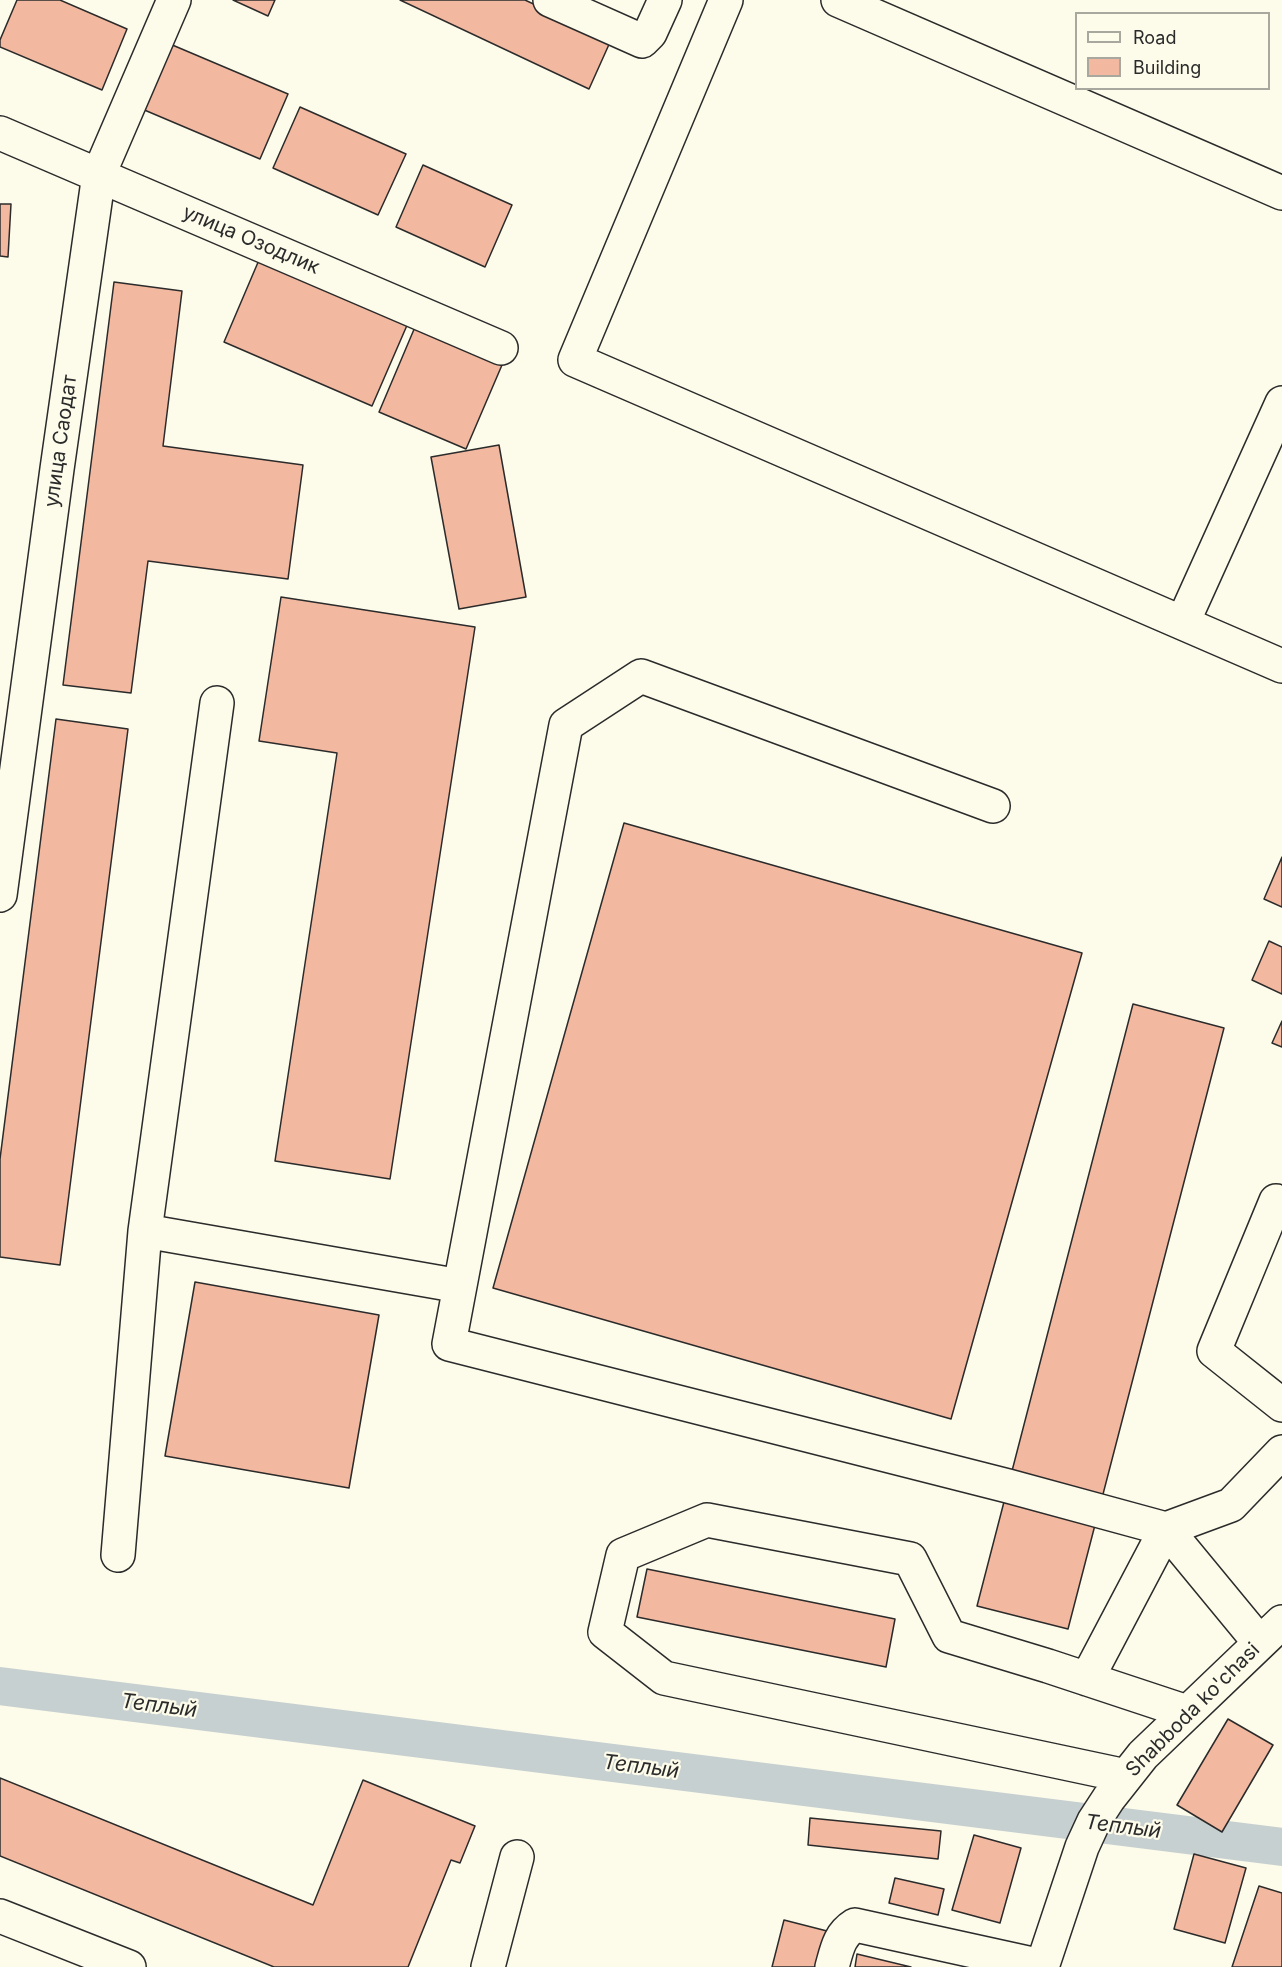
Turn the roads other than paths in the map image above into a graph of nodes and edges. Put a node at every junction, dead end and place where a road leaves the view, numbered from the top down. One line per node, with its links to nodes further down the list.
1 (174, 0): 7 (street, улица Саодат)
2 (550, 0): 3 (street)
3 (665, 0)
4 (726, 0): 11 (street)
5 (838, 0): 8 (street)
6 (0, 133): 7 (street, улица Озодлик)
7 (99, 174): 9 (street, улица Озодлик); 15 (street, улица Саодат)
8 (1282, 193)
9 (501, 348)
10 (1282, 403): 11 (street)
11 (1183, 622): 12 (street)
12 (1282, 666)
13 (217, 703): 17 (street)
14 (993, 806): 18 (street)
15 (0, 895)
16 (1282, 1205): 19 (street)
17 (145, 1231): 18 (street); 22 (street)
18 (460, 1286): 21 (street)
19 (1282, 1405)
20 (1282, 1452): 21 (street)
21 (1166, 1529): 23 (street); 24 (street)
22 (118, 1555)
23 (1271, 1632): 25 (street, Shabboda ko'chasi)
24 (1087, 1679): 25 (street); 26 (street)
25 (1187, 1713): 26 (street, Shabboda ko'chasi)
26 (1126, 1776): 32 (street, Shabboda ko'chasi)
27 (517, 1857): 30 (street)
28 (0, 1916): 29 (street)
29 (129, 1967)
30 (488, 1967)
31 (832, 1967): 32 (street)
32 (1042, 1967)

